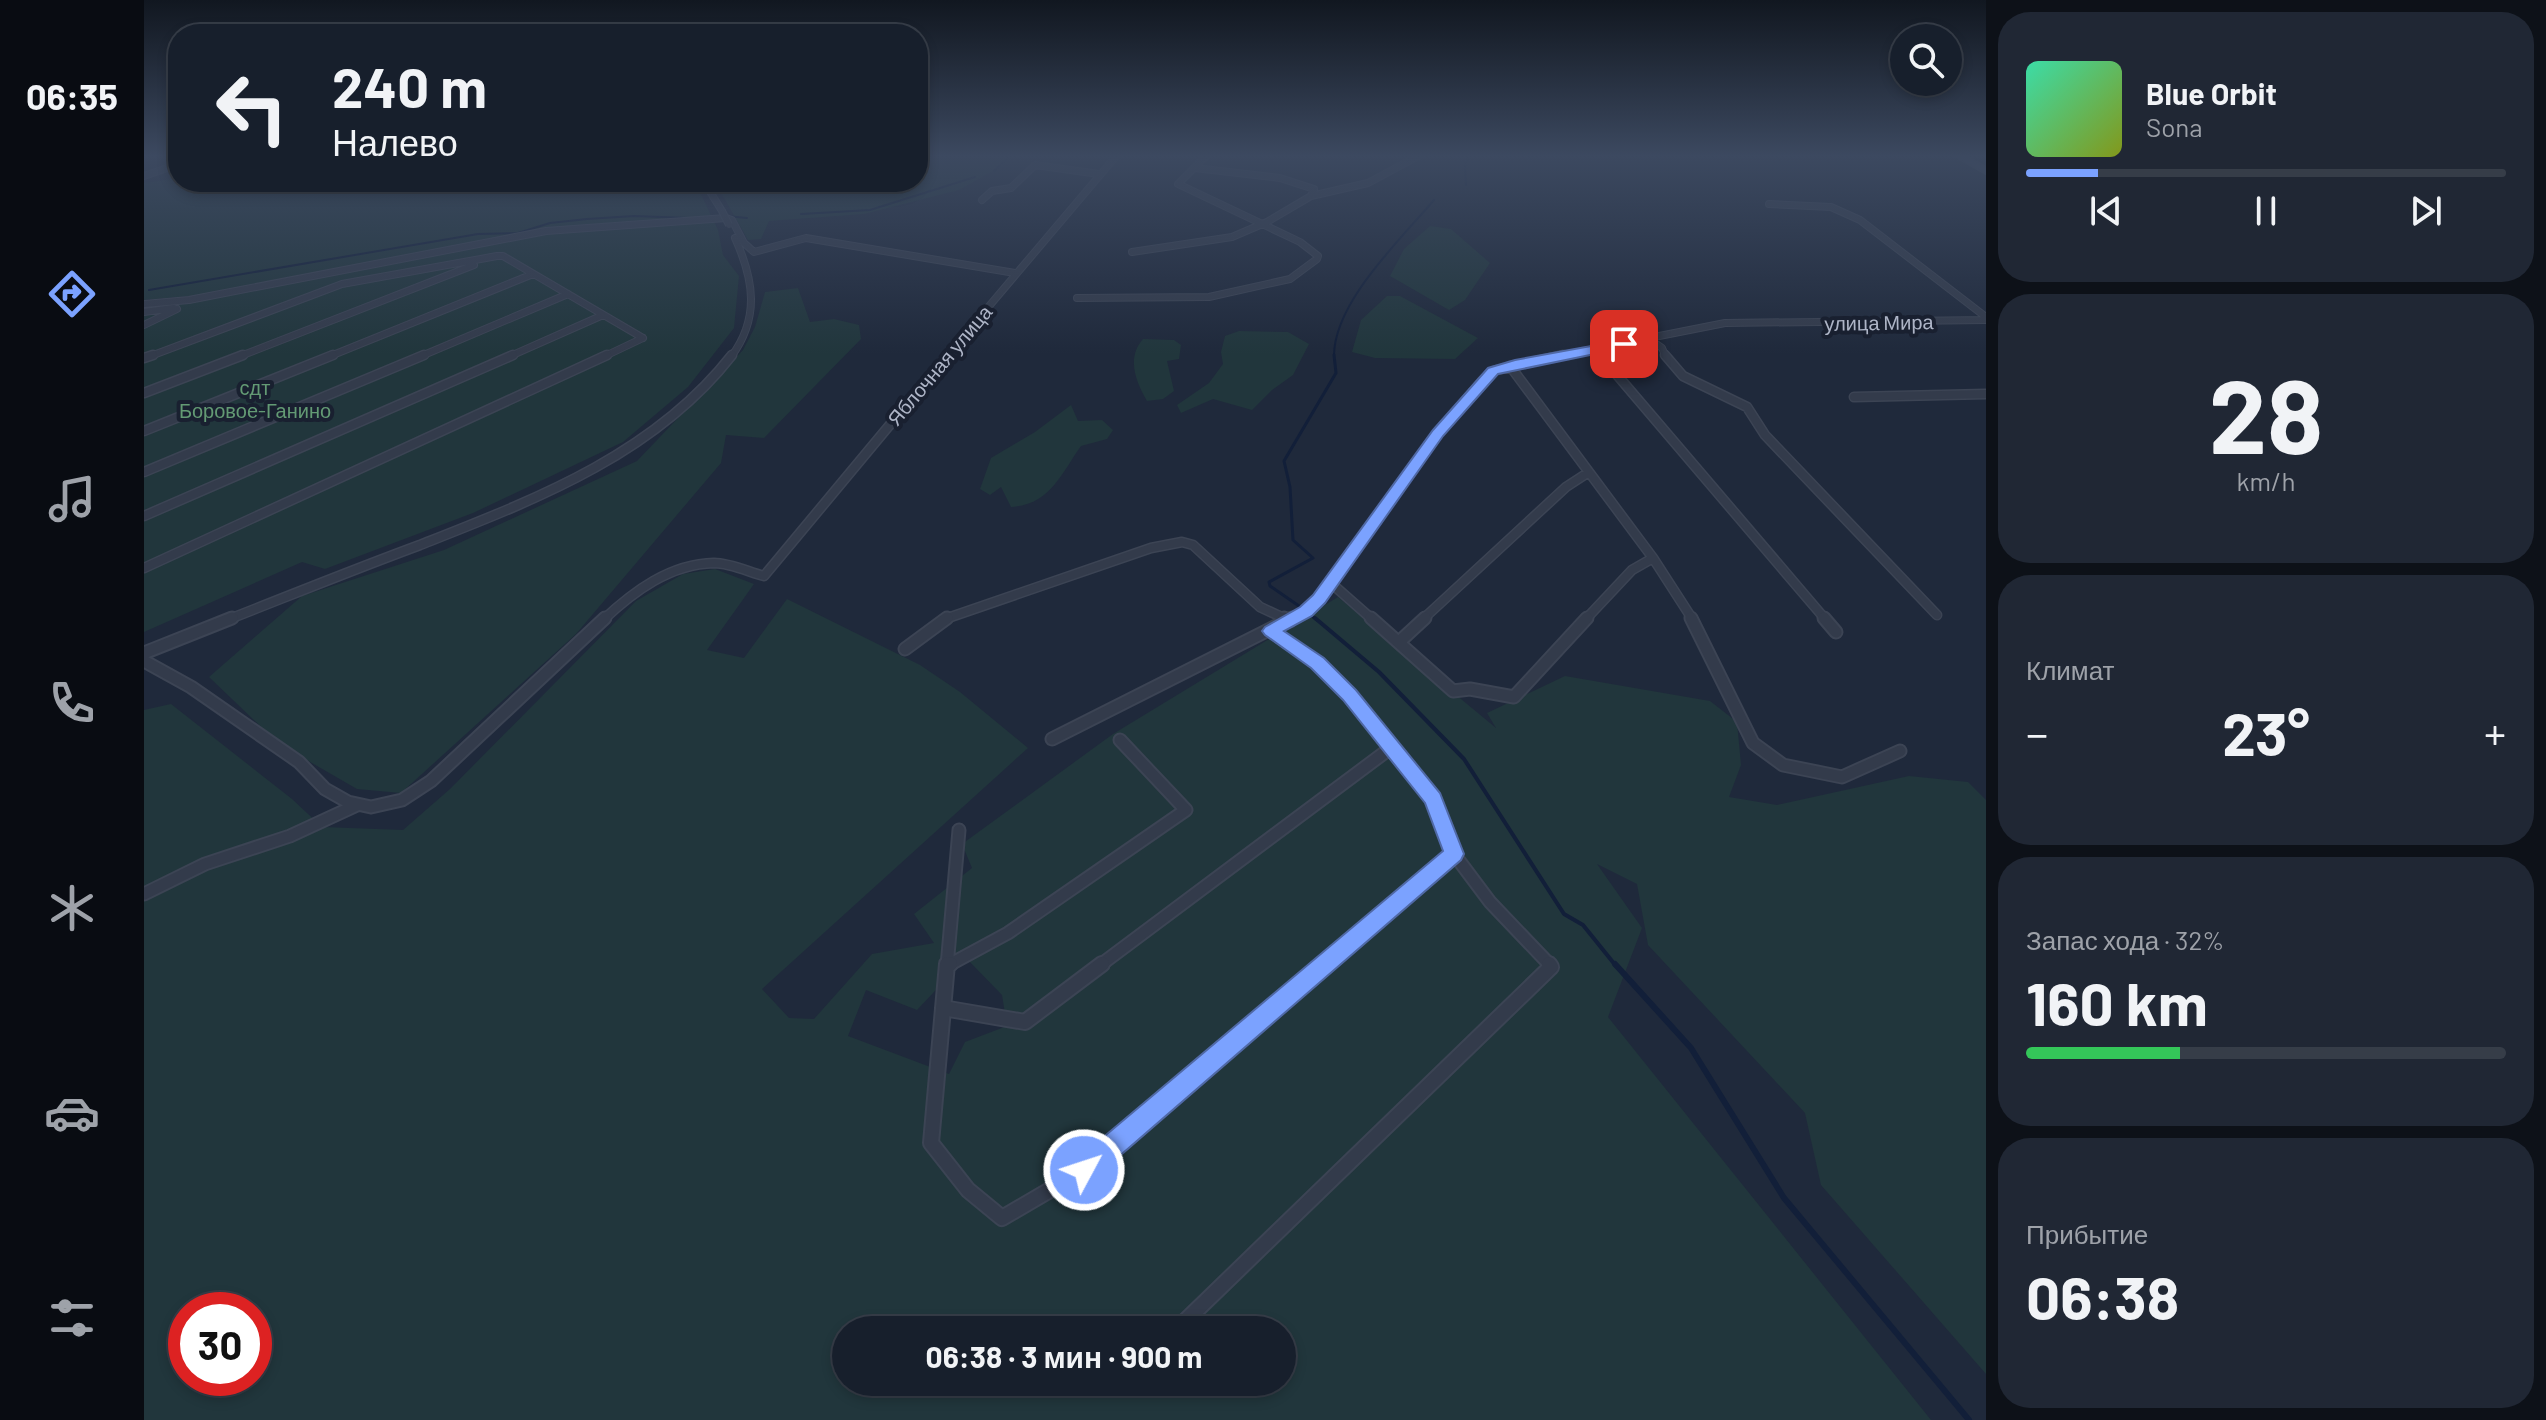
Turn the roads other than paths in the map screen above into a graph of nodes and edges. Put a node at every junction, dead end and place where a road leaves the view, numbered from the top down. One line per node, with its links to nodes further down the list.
1 (681, 221): 17 (street)
2 (727, 221): 44 (street, bridge)
3 (733, 221): 11 (street)
4 (1059, 221): 11 (street, Яблочная улица)
5 (1255, 221): 8 (street)
6 (1269, 221): 8 (street)
7 (1862, 221): 22 (street)
8 (1263, 225): 9 (street); 16 (street)
9 (1132, 252)
10 (497, 256): 12 (street); 13 (street); 28 (street)
11 (1015, 273): 50 (street, Яблочная улица)
12 (533, 274): 15 (street); 31 (street)
13 (342, 284): 19 (street); 26 (street)
14 (144, 294): 17 (street)
15 (568, 294): 21 (street); 32 (street)
16 (1077, 298)
17 (165, 302): 18 (street)
18 (144, 304)
19 (179, 308): 20 (street); 23 (street)
20 (144, 312)
21 (603, 315): 34 (street); 36 (street)
22 (1986, 318): 24 (street, улица Мира)
23 (144, 325)
24 (1648, 338): 25 (street, улица Мира); 38 (street)
25 (1594, 349): 27 (street, улица Мира); 41 (street)
26 (144, 358)
27 (1510, 366): 33 (street); 37 (street)
28 (144, 393)
29 (1986, 394): 30 (street)
30 (1854, 397)
31 (144, 431)
32 (144, 472)
33 (1589, 472): 35 (street); 42 (street)
34 (144, 516)
35 (1653, 558): 42 (street); 49 (street)
36 (144, 568)
37 (1331, 583): 39 (street); 42 (street)
38 (1937, 615)
39 (1290, 621): 40 (street); 43 (street)
40 (1271, 631): 46 (street); 48 (street)
41 (1836, 632)
42 (1399, 642)
43 (905, 649)
44 (144, 653)
45 (144, 661): 50 (street)
46 (1052, 739)
47 (1120, 740): 54 (street)
48 (1392, 747): 52 (street); 55 (street)
49 (1900, 751)
50 (357, 805): 53 (street)
51 (959, 830): 54 (street)
52 (1454, 854): 55 (street); 56 (street)
53 (144, 894)
54 (947, 966): 55 (street)
55 (943, 1008)
56 (1190, 1316)

